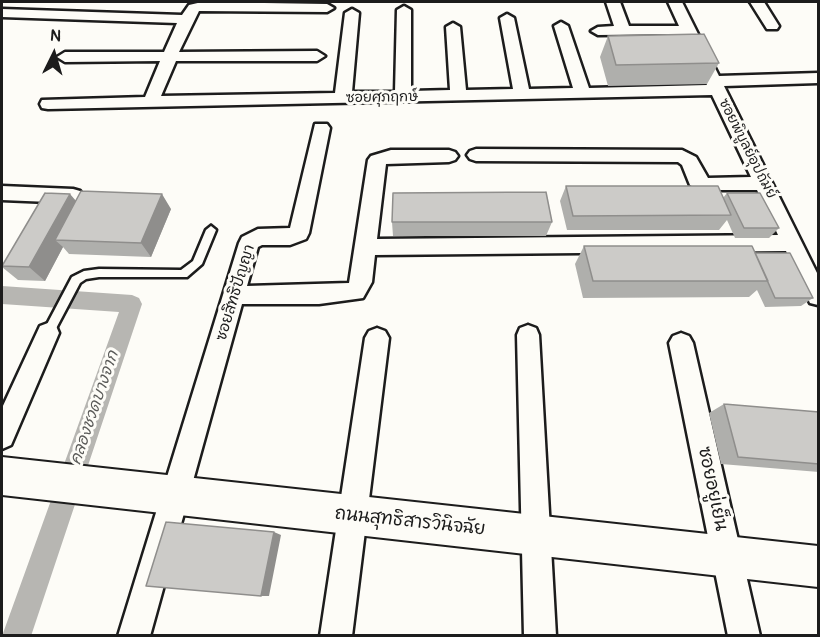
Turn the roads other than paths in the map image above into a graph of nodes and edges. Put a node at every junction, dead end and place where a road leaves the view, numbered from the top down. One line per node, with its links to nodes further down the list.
1 (614, 2): 16 (street)
2 (675, 2): 14 (street, ซอยพิบูลย์อุปถัมย์)
3 (757, 2): 11 (street)
4 (327, 8): 9 (street)
5 (404, 10): 26 (street)
6 (7, 13): 9 (street); 12 (street)
7 (352, 13): 25 (street)
8 (507, 18): 23 (street)
9 (186, 19): 19 (street)
10 (561, 26): 22 (street)
11 (772, 26)
12 (2, 27)
13 (453, 27): 24 (street)
14 (690, 30): 16 (street); 21 (street, ซอยพิบูลย์อุปถัมย์)
15 (598, 31): 16 (street)
16 (623, 31)
17 (317, 56): 19 (street)
18 (65, 57): 19 (street)
19 (169, 58): 27 (street)
20 (819, 78): 21 (street, ซอยศุภฤกษ์)
21 (715, 86): 22 (street, ซอยศุภฤกษ์); 32 (street, ซอยพิบูลย์อุปถัมย์)
22 (583, 94): 23 (street, ซอยศุภฤกษ์)
23 (522, 95): 24 (street, ซอยศุภฤกษ์)
24 (459, 97): 26 (street, ซอยศุภฤกษ์)
25 (343, 98): 26 (street, ซอยศุภฤกษ์); 27 (street, ซอยศุภฤกษ์)
26 (403, 98)
27 (150, 103): 28 (street, ซอยศุภฤกษ์)
28 (48, 104)
29 (321, 128): 38 (street, ซอยสิทธิปัญญา)
30 (476, 155): 32 (street)
31 (449, 156): 37 (street)
32 (765, 183): 36 (street, ซอยพิบูลย์อุปถัมย์)
33 (2, 193): 34 (street)
34 (73, 196)
35 (211, 230): 40 (lane)
36 (794, 243): 37 (street); 39 (street, ซอยพิบูลย์อุปถัมย์)
37 (365, 247): 38 (street)
38 (235, 295): 46 (street, ซอยสิทธิปัญญา)
39 (819, 296)
40 (48, 333): 44 (street)
41 (528, 335): 48 (street)
42 (377, 338): 47 (street)
43 (681, 343): 49 (street, ซอยอยู่เย็น)
44 (2, 436)
45 (2, 476): 46 (street, ถนนสุทธิสารวินิจฉัย)
46 (175, 496): 47 (street, ถนนสุทธิสารวินิจฉัย); 51 (street, ซอยสิทธิปัญญา)
47 (352, 515): 48 (street, ถนนสุทธิสารวินิจฉัย); 52 (street)
48 (536, 536): 49 (street, ถนนสุทธิสารวินิจฉัย); 53 (street)
49 (727, 557): 50 (street, ถนนสุทธิสารวินิจฉัย); 54 (street, ซอยอยู่เย็น)
50 (819, 567)
51 (134, 636)
52 (336, 636)
53 (540, 636)
54 (744, 636)

